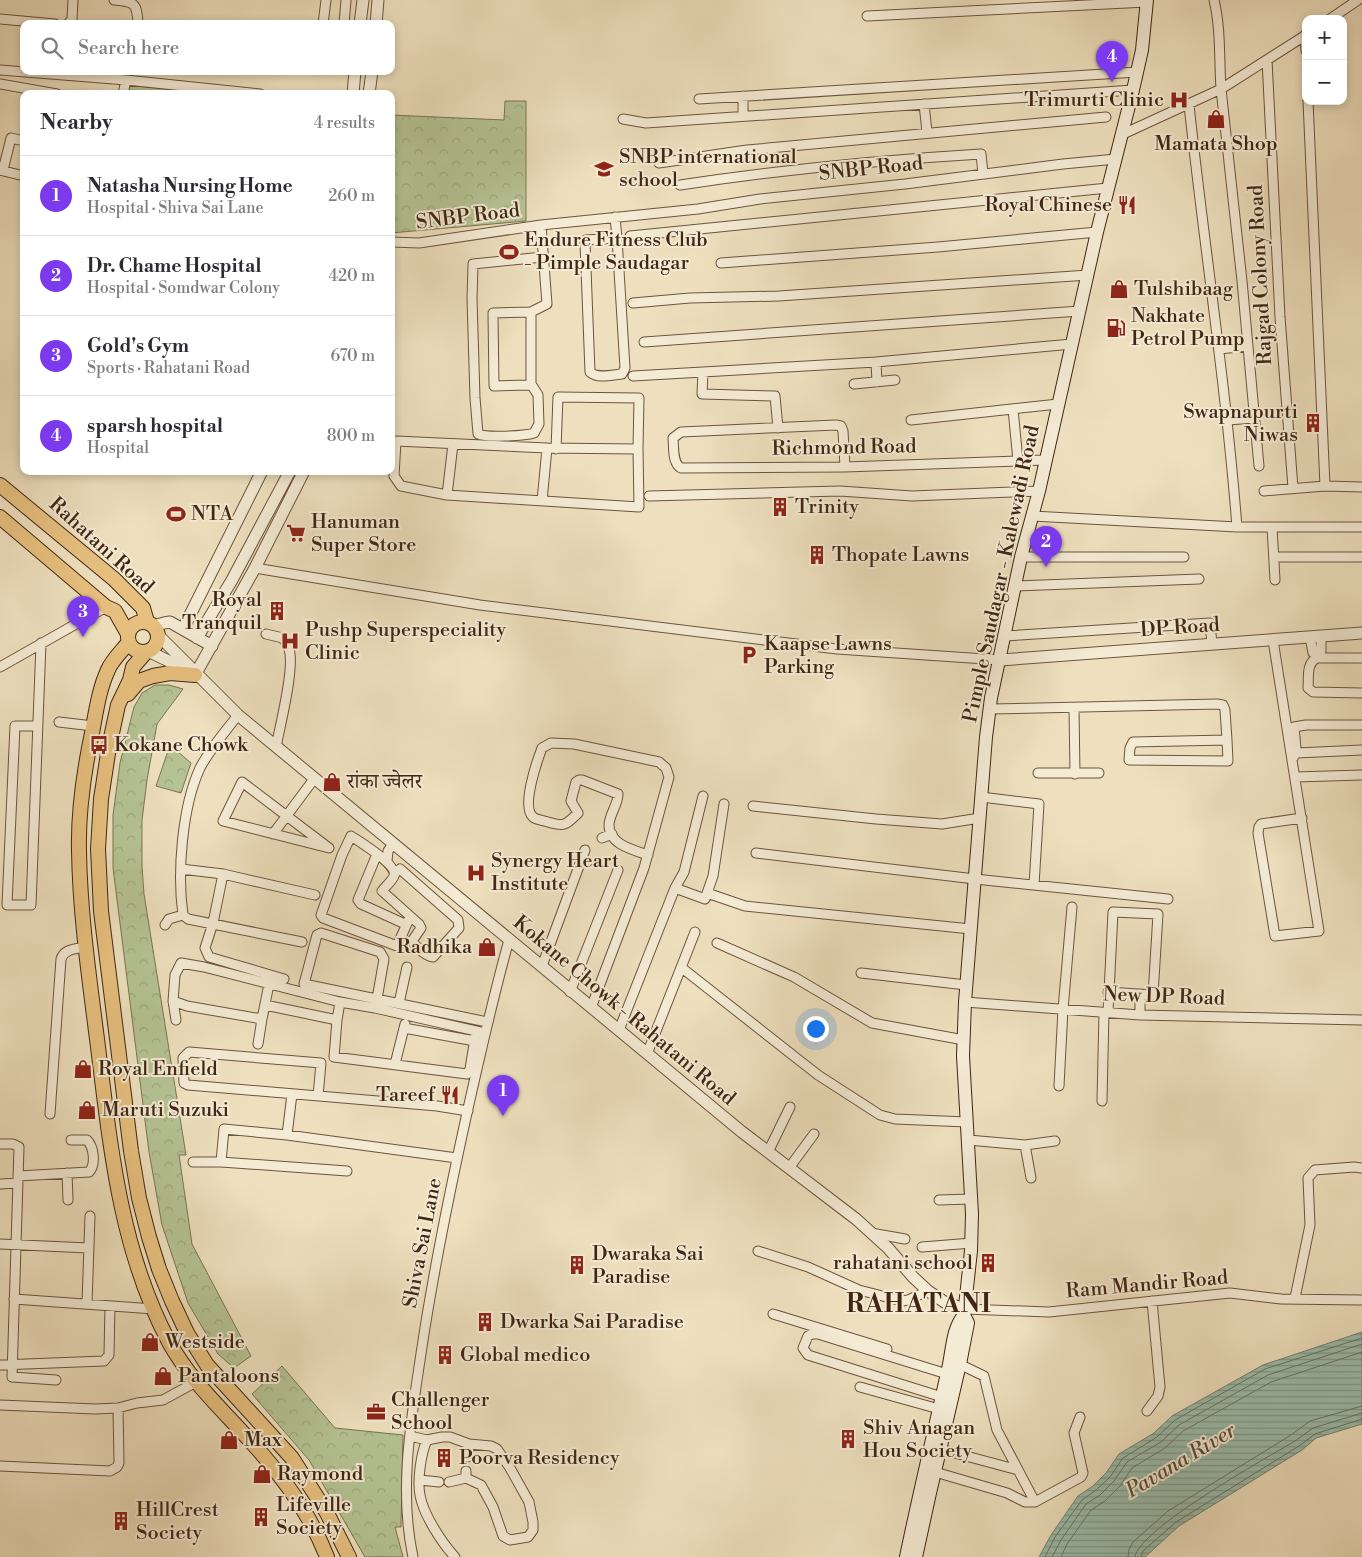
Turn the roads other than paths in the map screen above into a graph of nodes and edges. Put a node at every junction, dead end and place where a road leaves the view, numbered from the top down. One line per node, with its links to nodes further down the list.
1 (73, 0): 13 (street)
2 (114, 0): 14 (street)
3 (326, 0): 15 (street)
4 (346, 0): 16 (street)
5 (363, 0): 17 (street)
6 (378, 0): 18 (street)
7 (1214, 0): 30 (street)
8 (1358, 0): 10 (street)
9 (1147, 1): 11 (street); 24 (main road, Pimple Saudagar - Kalewadi Road)
10 (1336, 15)
11 (867, 16)
12 (0, 19): 19 (street)
13 (70, 20)
14 (138, 20)
15 (324, 20)
16 (344, 20)
17 (360, 20)
18 (376, 20)
19 (20, 21)
20 (1302, 37): 21 (street)
21 (1267, 60): 30 (street); 98 (street, Rajgad Colony Road)
22 (0, 70): 23 (street)
23 (20, 72)
24 (1137, 72): 36 (main road, Pimple Saudagar - Kalewadi Road); 37 (street)
25 (63, 75): 28 (street)
26 (355, 75): 34 (street)
27 (371, 75): 35 (street)
28 (126, 80): 32 (street); 33 (street)
29 (0, 84): 31 (street)
30 (1221, 89): 40 (street); 69 (street)
31 (34, 90)
32 (124, 90)
33 (208, 90)
34 (354, 90)
35 (370, 90)
36 (1133, 90): 39 (street); 46 (main road, Pimple Saudagar - Kalewadi Road)
37 (743, 96): 38 (street); 42 (street)
38 (699, 99)
39 (924, 104): 42 (street); 45 (street)
40 (1189, 105): 46 (street); 70 (street)
41 (1308, 105): 97 (street)
42 (743, 116): 44 (street)
43 (1106, 118): 45 (street)
44 (623, 119)
45 (927, 132): 49 (street)
46 (1121, 134): 48 (main road, Pimple Saudagar - Kalewadi Road)
47 (20, 140): 50 (street)
48 (1116, 158): 51 (street, SNBP Road); 54 (main road, Pimple Saudagar - Kalewadi Road)
49 (659, 163)
50 (1, 170): 52 (street)
51 (982, 174): 53 (street); 55 (street, SNBP Road)
52 (20, 175)
53 (680, 185)
54 (1108, 188): 57 (main road, Pimple Saudagar - Kalewadi Road); 58 (street)
55 (615, 217): 56 (street, SNBP Road); 59 (street)
56 (541, 225): 60 (street, SNBP Road); 61 (street)
57 (1097, 232): 62 (street); 63 (main road, Pimple Saudagar - Kalewadi Road)
58 (630, 236)
59 (617, 238): 59 (street)
60 (395, 242)
61 (543, 257): 66 (street); 76 (street)
62 (721, 263)
63 (1088, 275): 64 (street); 65 (main road, Pimple Saudagar - Kalewadi Road)
64 (633, 303)
65 (1080, 311): 67 (street); 68 (main road, Pimple Saudagar - Kalewadi Road)
66 (531, 312): 76 (street); 76 (street)
67 (644, 342)
68 (1072, 344): 71 (street); 78 (main road, Pimple Saudagar - Kalewadi Road)
69 (1248, 346): 70 (street); 80 (street)
70 (1219, 349): 82 (street)
71 (876, 362): 72 (street); 75 (street)
72 (703, 372): 73 (street); 83 (street)
73 (633, 376)
74 (895, 380): 75 (street)
75 (877, 382): 77 (street)
76 (531, 384)
77 (854, 384)
78 (1058, 404): 79 (street); 88 (main road, Pimple Saudagar - Kalewadi Road)
79 (1012, 409): 81 (street); 89 (street)
80 (1254, 418): 82 (street); 90 (street)
81 (911, 420)
82 (1228, 420): 107 (street)
83 (778, 428): 91 (street); 91 (street, Richmond Road)
84 (395, 442): 85 (street)
85 (453, 444): 86 (street); 102 (street)
86 (551, 448): 87 (street); 87 (street); 104 (street)
87 (638, 449): 104 (street)
88 (1046, 460): 89 (street, Richmond Road); 100 (main road, Pimple Saudagar - Kalewadi Road)
89 (1018, 461): 91 (street, Richmond Road)
90 (1259, 466)
91 (845, 467)
92 (260, 475): 120 (street)
93 (288, 475): 125 (street)
94 (302, 475): 114 (street)
95 (394, 475): 102 (street)
96 (0, 484): 119 (main road, Rahatani Road)
97 (1325, 486): 98 (street); 99 (street)
98 (1293, 488): 101 (street)
99 (1362, 488)
100 (1038, 491): 103 (street); 106 (main road, Pimple Saudagar - Kalewadi Road)
101 (1264, 491)
102 (447, 494): 104 (street)
103 (649, 496)
104 (542, 501)
105 (0, 516): 118 (main road, Rahatani Road)
106 (1032, 516): 107 (street); 113 (main road, Pimple Saudagar - Kalewadi Road)
107 (1237, 527): 108 (street)
108 (1272, 527): 109 (street); 111 (street)
109 (1362, 527)
110 (1184, 557): 113 (street)
111 (1274, 557): 112 (street); 116 (street)
112 (1362, 557)
113 (1021, 558): 117 (main road, Pimple Saudagar - Kalewadi Road)
114 (255, 568): 129 (street); 133 (street)
115 (1199, 579): 117 (street)
116 (1275, 580)
117 (1015, 586): 123 (main road, Pimple Saudagar - Kalewadi Road)
118 (106, 607): 124 (main road, Rahatani Road); 127 (street)
119 (153, 628): 120 (street); 124 (main road); 131 (main road); 135 (street)
120 (183, 629): 125 (street)
121 (1362, 633): 130 (street, DP Road)
122 (266, 634): 147 (street)
123 (1005, 636): 128 (street); 133 (main road, Pimple Saudagar - Kalewadi Road)
124 (129, 638): 131 (main road); 144 (main road)
125 (197, 638): 129 (street)
126 (1273, 640): 128 (street, DP Road); 130 (street, DP Road); 149 (street)
127 (41, 643): 134 (street); 143 (street)
128 (1212, 644): 133 (street, DP Road)
129 (212, 646): 135 (street)
130 (1316, 646): 132 (street); 136 (street)
131 (147, 651): 135 (street); 137 (main road)
132 (1362, 658)
133 (1000, 660): 139 (main road, Pimple Saudagar - Kalewadi Road)
134 (0, 667)
135 (195, 674): 137 (main road); 140 (street, Kokane Chowk - Rahatani Road)
136 (1362, 693)
137 (118, 705): 300 (main road)
138 (1074, 708): 139 (street); 145 (street); 152 (street)
139 (990, 709): 157 (main road, Pimple Saudagar - Kalewadi Road)
140 (238, 715): 147 (street, Kokane Chowk - Rahatani Road); 172 (street)
141 (59, 722): 144 (street)
142 (1362, 725): 149 (street)
143 (37, 726): 143 (street)
144 (93, 726): 192 (main road)
145 (1227, 740): 145 (street)
146 (1362, 746): 149 (street)
147 (276, 747): 155 (street, Kokane Chowk - Rahatani Road)
148 (1362, 750): 149 (street)
149 (1294, 752): 154 (street)
150 (1038, 773): 152 (street)
151 (1099, 773): 152 (street)
152 (1075, 774)
153 (1362, 775): 154 (street)
154 (1297, 777): 162 (street)
155 (314, 779): 160 (street); 166 (street, Kokane Chowk - Rahatani Road)
156 (703, 796): 178 (street)
157 (981, 797): 161 (main road, Pimple Saudagar - Kalewadi Road); 177 (street)
158 (724, 804): 179 (street)
159 (754, 806): 161 (street)
160 (286, 816): 163 (street); 163 (street); 163 (street)
161 (980, 818): 176 (main road, Pimple Saudagar - Kalewadi Road)
162 (1302, 818): 162 (street)
163 (273, 834)
164 (612, 834): 165 (street); 170 (street); 170 (street)
165 (602, 838)
166 (397, 848): 171 (street); 189 (street, Kokane Chowk - Rahatani Road)
167 (585, 850): 193 (street)
168 (377, 854): 171 (street); 184 (street); 184 (street)
169 (756, 854): 176 (street)
170 (648, 855): 209 (street)
171 (387, 861): 174 (street)
172 (181, 869): 175 (street); 183 (street)
173 (618, 870): 200 (street)
174 (395, 873): 184 (street); 184 (street)
175 (223, 874): 180 (street); 185 (street)
176 (975, 879): 177 (street); 187 (main road, Pimple Saudagar - Kalewadi Road)
177 (1034, 885): 181 (street)
178 (675, 888): 179 (street); 220 (street)
179 (707, 893): 187 (street)
180 (315, 895)
181 (1168, 899)
182 (1072, 907): 210 (street)
183 (183, 915): 185 (street); 186 (street)
184 (408, 920)
185 (214, 923): 190 (street); 197 (street)
186 (164, 925)
187 (971, 929): 199 (main road, Pimple Saudagar - Kalewadi Road)
188 (695, 932): 195 (street)
189 (509, 940): 193 (street, Kokane Chowk - Rahatani Road); 218 (street, Shiva Sai Lane)
190 (302, 942)
191 (717, 943): 222 (street)
192 (84, 947): 232 (street); 271 (main road)
193 (542, 966): 200 (street, Kokane Chowk - Rahatani Road)
194 (407, 968): 207 (street)
195 (682, 968): 224 (street); 233 (street)
196 (861, 973): 199 (street)
197 (284, 979)
198 (269, 984): 204 (street); 205 (street); 208 (street)
199 (966, 986): 206 (main road, Pimple Saudagar - Kalewadi Road)
200 (570, 992): 209 (street, Kokane Chowk - Rahatani Road)
201 (1108, 992): 202 (street); 202 (street); 211 (street)
202 (1140, 994): 212 (street)
203 (377, 999): 203 (street); 207 (street)
204 (173, 1001): 214 (street); 215 (street)
205 (340, 1002): 213 (street); 216 (street)
206 (965, 1002): 210 (street, New DP Road); 222 (main road, Pimple Saudagar - Kalewadi Road)
207 (399, 1003): 218 (street)
208 (265, 1005): 214 (street); 216 (street)
209 (591, 1008): 220 (street, Kokane Chowk - Rahatani Road)
210 (1063, 1009): 211 (street, New DP Road); 226 (street)
211 (1106, 1012): 212 (street, New DP Road); 229 (street)
212 (1140, 1015): 217 (street, New DP Road)
213 (407, 1016): 219 (street); 221 (street)
214 (262, 1019): 223 (street)
215 (176, 1020)
216 (337, 1020): 225 (street)
217 (1362, 1020)
218 (487, 1022): 221 (street, Shiva Sai Lane)
219 (404, 1028): 221 (street); 225 (street)
220 (619, 1030): 224 (street, Kokane Chowk - Rahatani Road)
221 (479, 1035): 225 (street); 231 (street, Shiva Sai Lane)
222 (964, 1040): 233 (main road, Pimple Saudagar - Kalewadi Road)
223 (258, 1044)
224 (647, 1054): 241 (street, Kokane Chowk - Rahatani Road)
225 (395, 1064)
226 (1059, 1086)
227 (292, 1094): 228 (street); 228 (street); 235 (street)
228 (318, 1096): 231 (street)
229 (1102, 1101)
230 (790, 1107): 241 (street)
231 (468, 1111): 242 (street, Shiva Sai Lane)
232 (50, 1114)
233 (966, 1122): 237 (main road, Pimple Saudagar - Kalewadi Road)
234 (814, 1134): 245 (street)
235 (287, 1135): 242 (street); 244 (street)
236 (71, 1140): 248 (street)
237 (968, 1140): 240 (street); 252 (main road, Pimple Saudagar - Kalewadi Road)
238 (1055, 1141): 240 (street)
239 (0, 1144): 250 (street)
240 (1025, 1145): 249 (street)
241 (768, 1152): 245 (street, Kokane Chowk - Rahatani Road)
242 (457, 1158): 285 (street, Shiva Sai Lane)
243 (193, 1162): 244 (street)
244 (222, 1162): 247 (street)
245 (789, 1168): 256 (street, Kokane Chowk - Rahatani Road)
246 (1362, 1168): 265 (street)
247 (347, 1171)
248 (67, 1174): 250 (street); 253 (street)
249 (1031, 1178)
250 (18, 1179): 251 (street); 260 (street)
251 (0, 1184)
252 (972, 1199): 254 (street); 258 (main road, Pimple Saudagar - Kalewadi Road)
253 (68, 1200)
254 (939, 1200)
255 (90, 1216): 262 (street)
256 (871, 1233): 257 (street); 264 (street, Kokane Chowk - Rahatani Road)
257 (905, 1239)
258 (972, 1243): 261 (street); 272 (main road, Pimple Saudagar - Kalewadi Road)
259 (0, 1244): 260 (street)
260 (16, 1244): 262 (street); 266 (street)
261 (922, 1247)
262 (89, 1248): 269 (street)
263 (758, 1251): 264 (street)
264 (928, 1291): 272 (street, Kokane Chowk - Rahatani Road)
265 (1295, 1298): 267 (street, Ram Mandir Road); 268 (street, Ram Mandir Road)
266 (14, 1299): 269 (street); 275 (street)
267 (1362, 1300)
268 (1152, 1301): 272 (street, Ram Mandir Road); 283 (street)
269 (87, 1304): 270 (street)
270 (110, 1306): 271 (street); 275 (street)
271 (154, 1309): 278 (main road)
272 (964, 1312): 276 (main road, Pimple Saudagar - Kalewadi Road)
273 (773, 1314): 276 (street)
274 (0, 1365): 275 (street)
275 (12, 1365): 277 (street)
276 (953, 1368): 280 (main road, Pimple Saudagar - Kalewadi Road); 280 (street); 288 (main road, Pimple Saudagar - Kalewadi Road); 291 (street)
277 (56, 1380)
278 (196, 1382): 282 (street); 297 (main road)
279 (860, 1387): 280 (street)
280 (941, 1403): 303 (main road, Pimple Saudagar - Kalewadi Road)
281 (0, 1405): 282 (street)
282 (118, 1408): 290 (street)
283 (1147, 1411)
284 (1080, 1417): 296 (street)
285 (410, 1436): 286 (street); 301 (street, Shiva Sai Lane)
286 (427, 1440): 287 (street); 293 (street)
287 (469, 1444): 289 (street); 295 (street)
288 (940, 1449): 291 (street); 292 (main road, Pimple Saudagar - Kalewadi Road)
289 (468, 1458)
290 (0, 1466)
291 (1018, 1470): 296 (street)
292 (935, 1472): 296 (street); 304 (main road, Pimple Saudagar - Kalewadi Road)
293 (420, 1480): 294 (street); 302 (street)
294 (439, 1482)
295 (449, 1482)
296 (1035, 1502)
297 (320, 1540): 298 (main road); 299 (main road)
298 (318, 1557)
299 (327, 1557)
300 (349, 1557)
301 (413, 1557)
302 (455, 1557)
303 (906, 1557)
304 (916, 1557)

